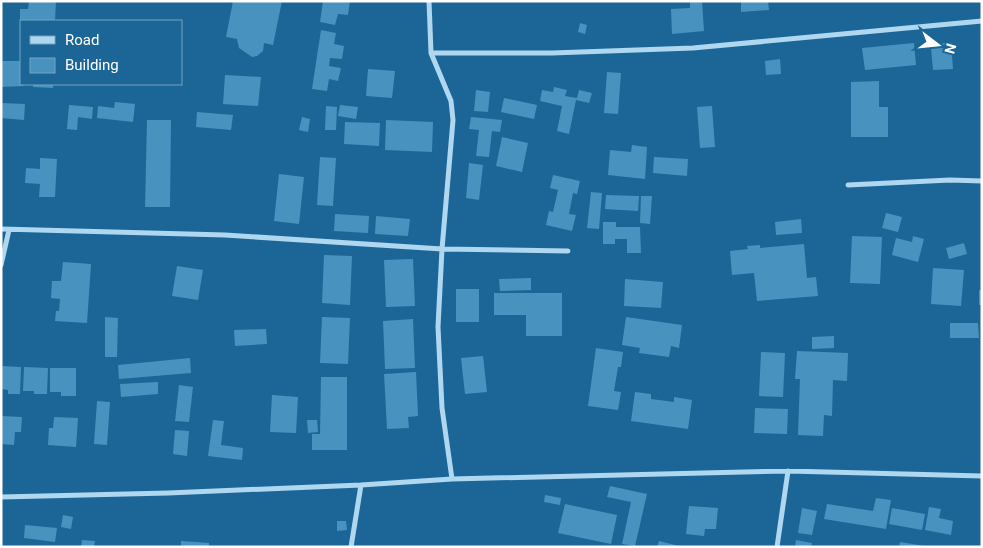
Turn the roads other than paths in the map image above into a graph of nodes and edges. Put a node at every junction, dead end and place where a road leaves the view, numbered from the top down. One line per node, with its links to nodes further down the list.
1 (428, 1): 3 (street)
2 (982, 21): 3 (street)
3 (431, 53): 8 (street)
4 (982, 180): 5 (street)
5 (848, 185)
6 (1, 229): 7 (street)
7 (9, 230): 8 (street); 10 (street)
8 (442, 249): 9 (street); 13 (street)
9 (568, 250)
10 (1, 265)
11 (788, 471): 12 (street); 13 (street); 17 (street)
12 (982, 476)
13 (452, 479): 14 (street)
14 (360, 485): 15 (street); 16 (street)
15 (1, 497)
16 (351, 547)
17 (777, 547)

